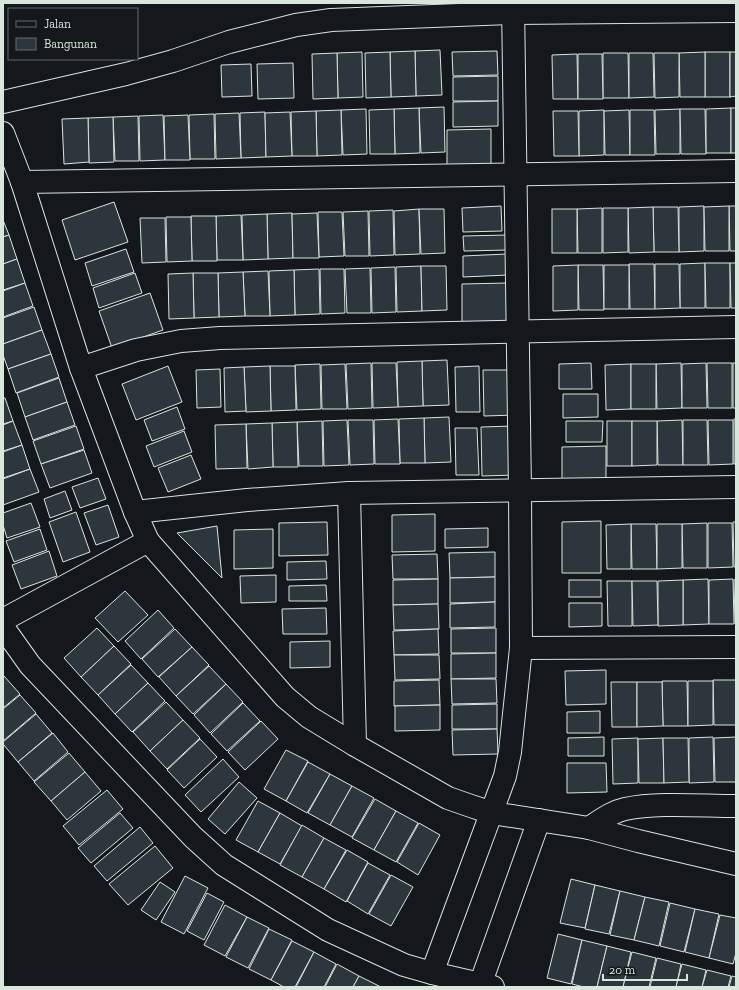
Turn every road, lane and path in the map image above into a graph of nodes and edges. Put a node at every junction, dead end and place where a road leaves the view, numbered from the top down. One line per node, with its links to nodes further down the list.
1 (513, 8): 2 (street); 3 (street); 6 (street)
2 (736, 11)
3 (3, 102)
4 (3, 133): 7 (street)
5 (736, 171): 6 (street)
6 (516, 174): 7 (street); 9 (street)
7 (22, 182): 10 (street)
8 (736, 327): 9 (street)
9 (518, 330): 10 (street); 12 (street)
10 (81, 368): 14 (street)
11 (736, 487): 12 (street)
12 (520, 491): 13 (street); 19 (street)
13 (349, 493): 14 (street); 20 (street)
14 (135, 512): 15 (street)
15 (148, 541): 16 (street); 20 (street)
16 (3, 620)
17 (3, 627): 26 (street)
18 (736, 647): 19 (street)
19 (521, 648): 22 (street)
20 (355, 745): 22 (street)
21 (736, 806): 24 (street)
22 (492, 813): 23 (street); 26 (street)
23 (539, 820): 24 (street); 27 (street)
24 (589, 828): 25 (street)
25 (736, 864)
26 (432, 973): 27 (street)
27 (486, 986)

